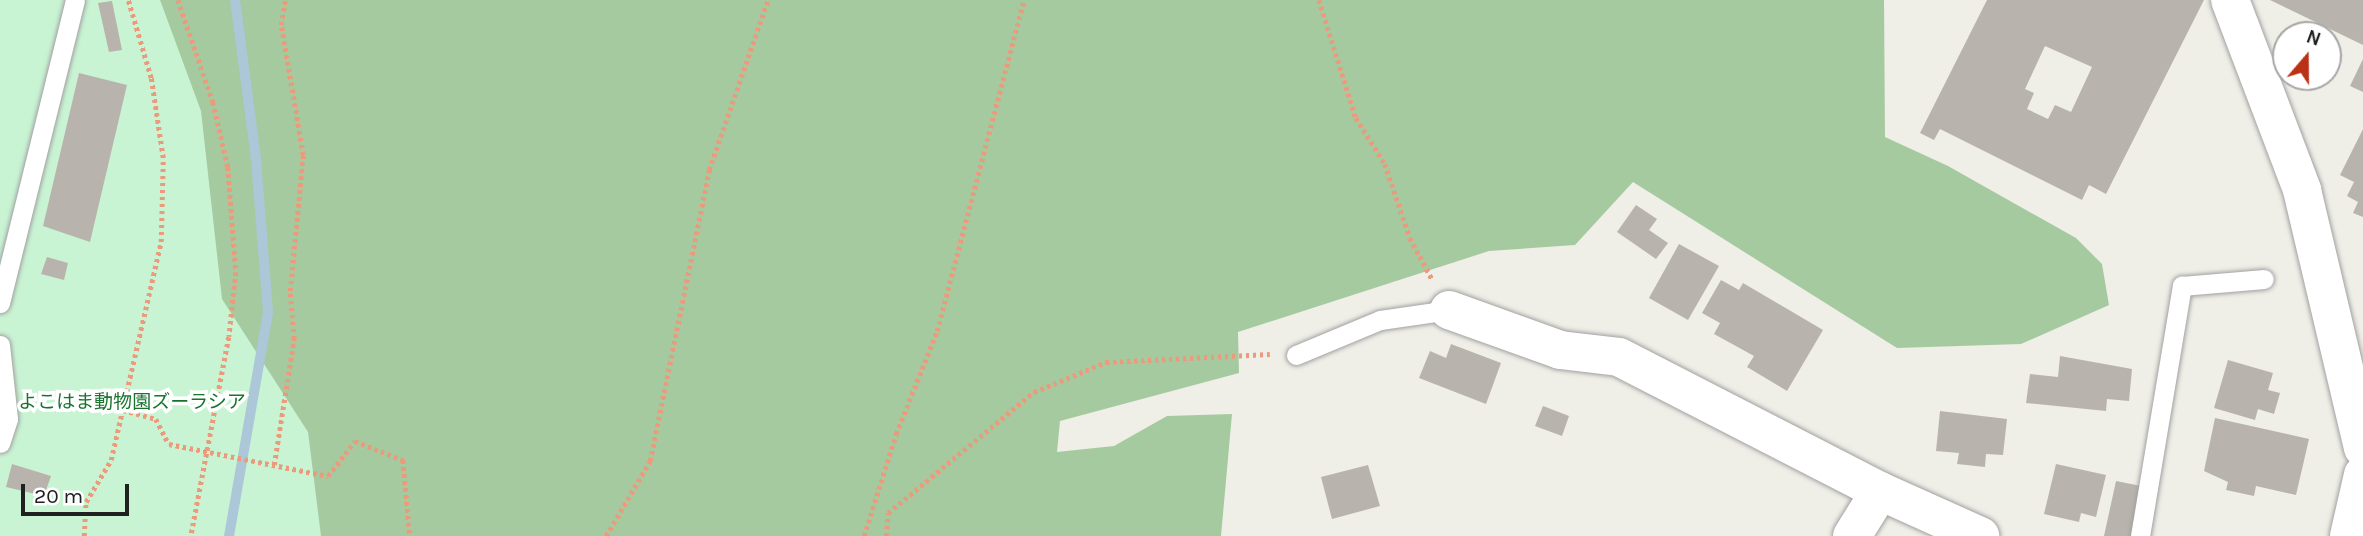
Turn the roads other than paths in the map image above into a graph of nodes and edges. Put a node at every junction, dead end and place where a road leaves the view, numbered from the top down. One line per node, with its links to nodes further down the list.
1 (75, 0): 4 (lane)
2 (2231, 0): 9 (street)
3 (2264, 279): 14 (lane)
4 (0, 303)
5 (1449, 310): 7 (lane); 11 (street)
6 (0, 345): 8 (lane)
7 (1296, 355)
8 (0, 443)
9 (2363, 448)
10 (2363, 475): 15 (street)
11 (1880, 491): 12 (street); 13 (street)
12 (1852, 536)
13 (1980, 536)
14 (2140, 536)
15 (2349, 536)

